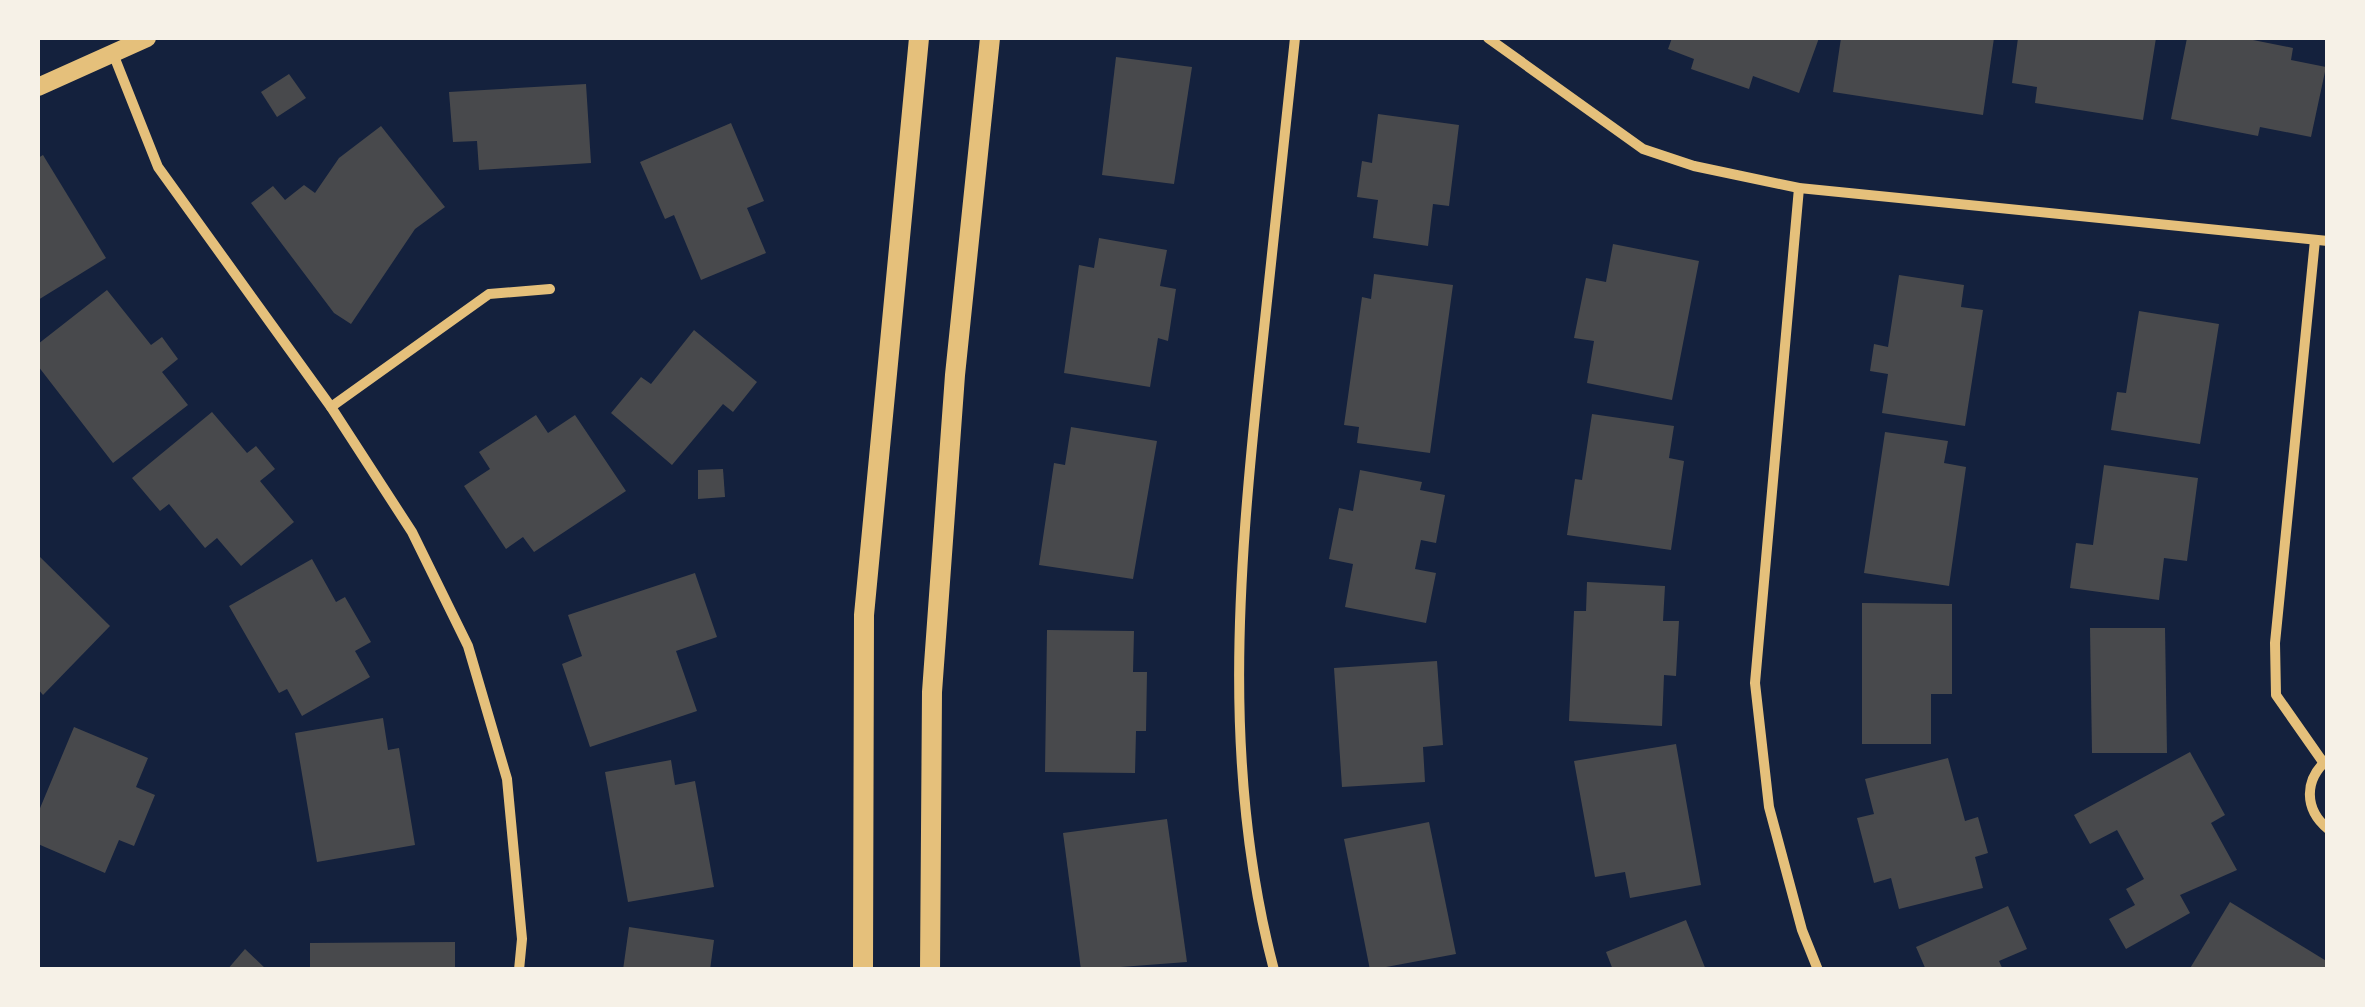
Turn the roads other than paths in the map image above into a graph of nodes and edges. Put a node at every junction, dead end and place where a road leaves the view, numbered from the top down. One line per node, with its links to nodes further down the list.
1 (148, 38): 6 (street)
2 (919, 38): 15 (main road)
3 (990, 38): 16 (main road)
4 (1295, 38): 17 (street)
5 (1488, 38): 8 (street)
6 (112, 50): 7 (street); 11 (street)
7 (38, 86)
8 (1799, 188): 9 (street); 18 (street)
9 (2321, 240): 12 (street)
10 (550, 290): 11 (street)
11 (330, 406): 14 (street)
12 (2325, 761): 13 (street)
13 (2328, 829)
14 (519, 970)
15 (862, 970)
16 (930, 970)
17 (1274, 970)
18 (1818, 970)

